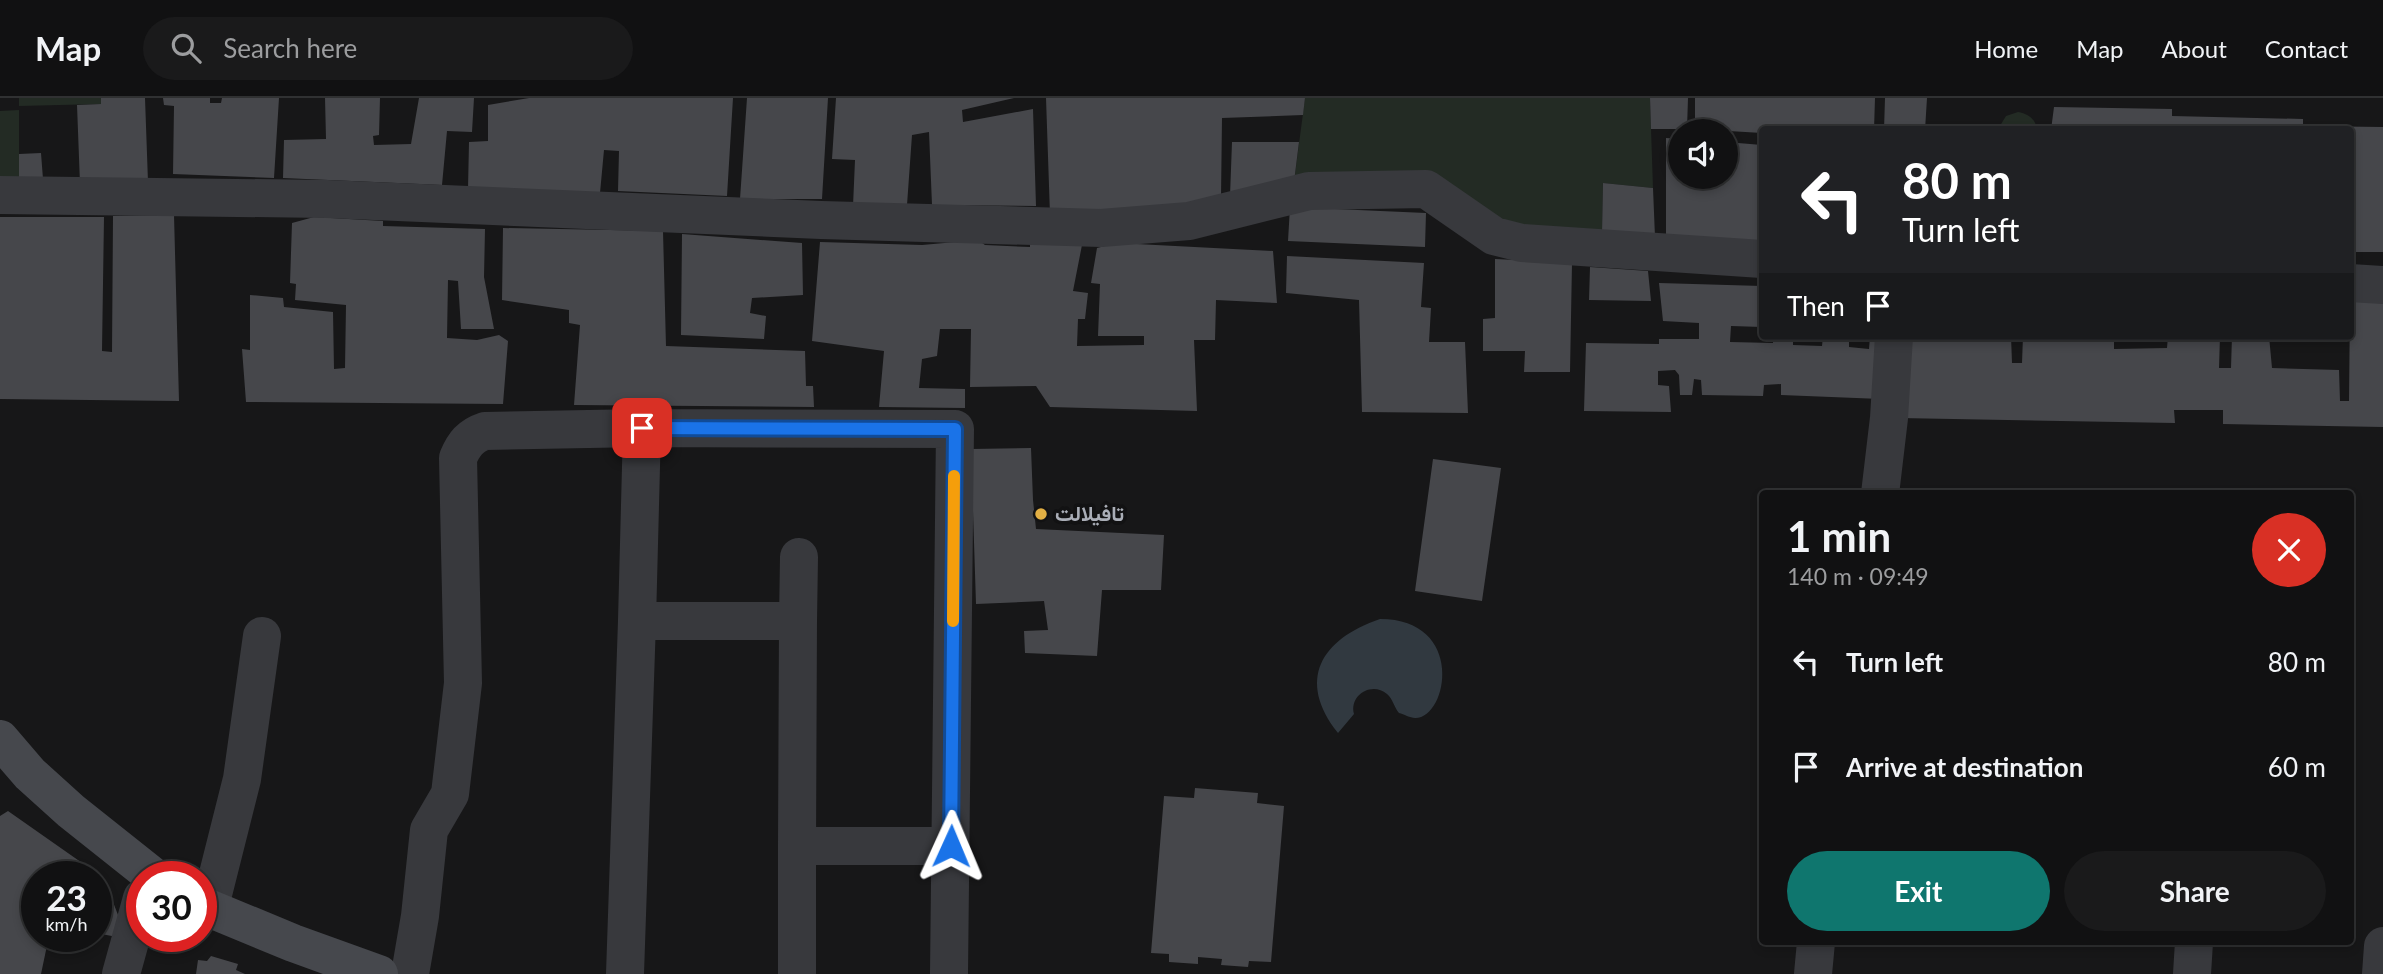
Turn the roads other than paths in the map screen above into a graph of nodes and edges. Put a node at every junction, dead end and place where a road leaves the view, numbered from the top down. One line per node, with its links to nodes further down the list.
1 (0, 195): 2 (street)
2 (1759, 259)
3 (2354, 284): 4 (street)
4 (2383, 285)
5 (1894, 340): 7 (street)
6 (642, 428): 9 (street); 14 (street); 24 (street)
7 (1880, 490)
8 (799, 557): 10 (street)
9 (637, 621): 10 (street); 25 (street)
10 (798, 621): 13 (street)
11 (262, 636): 16 (street)
12 (0, 739): 15 (street)
13 (797, 846): 14 (street); 26 (street)
14 (951, 846): 27 (street)
15 (126, 861)
16 (217, 865)
17 (217, 912): 23 (street)
18 (1816, 945): 28 (street)
19 (2194, 945): 29 (street)
20 (2383, 946): 30 (street)
21 (127, 952): 22 (street)
22 (121, 974)
23 (379, 974)
24 (410, 974)
25 (625, 974)
26 (797, 974)
27 (949, 974)
28 (1813, 974)
29 (2192, 974)
30 (2381, 974)

